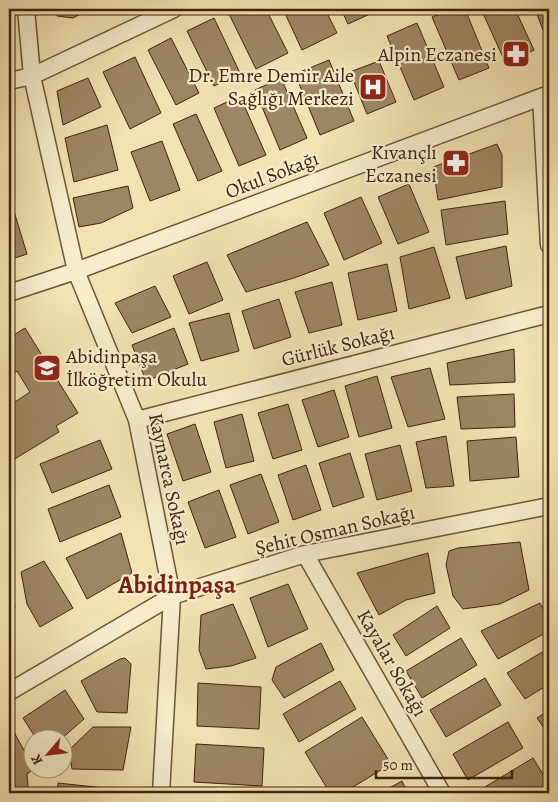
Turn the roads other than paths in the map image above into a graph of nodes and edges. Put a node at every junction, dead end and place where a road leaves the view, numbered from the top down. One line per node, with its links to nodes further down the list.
1 (26, 9): 3 (street, Kaynarca Sokağı)
2 (174, 9): 3 (street)
3 (32, 76): 4 (street); 7 (street, Kaynarca Sokağı)
4 (9, 81)
5 (545, 95): 6 (street); 7 (street, Okul Sokağı)
6 (549, 246)
7 (76, 271): 8 (street, Okul Sokağı); 10 (street, Kaynarca Sokağı)
8 (9, 293)
9 (549, 314): 10 (street, Gürlük Sokağı)
10 (137, 420): 13 (street, Kaynarca Sokağı)
11 (549, 506): 12 (street, Şehit Osman Sokağı)
12 (305, 554): 13 (street, Şehit Osman Sokağı); 16 (street, Kayalar Sokağı)
13 (172, 596): 14 (street, Şehit Osman Sokağı); 15 (street, Kaynarca Sokağı)
14 (9, 692)
15 (161, 793)
16 (442, 793)

